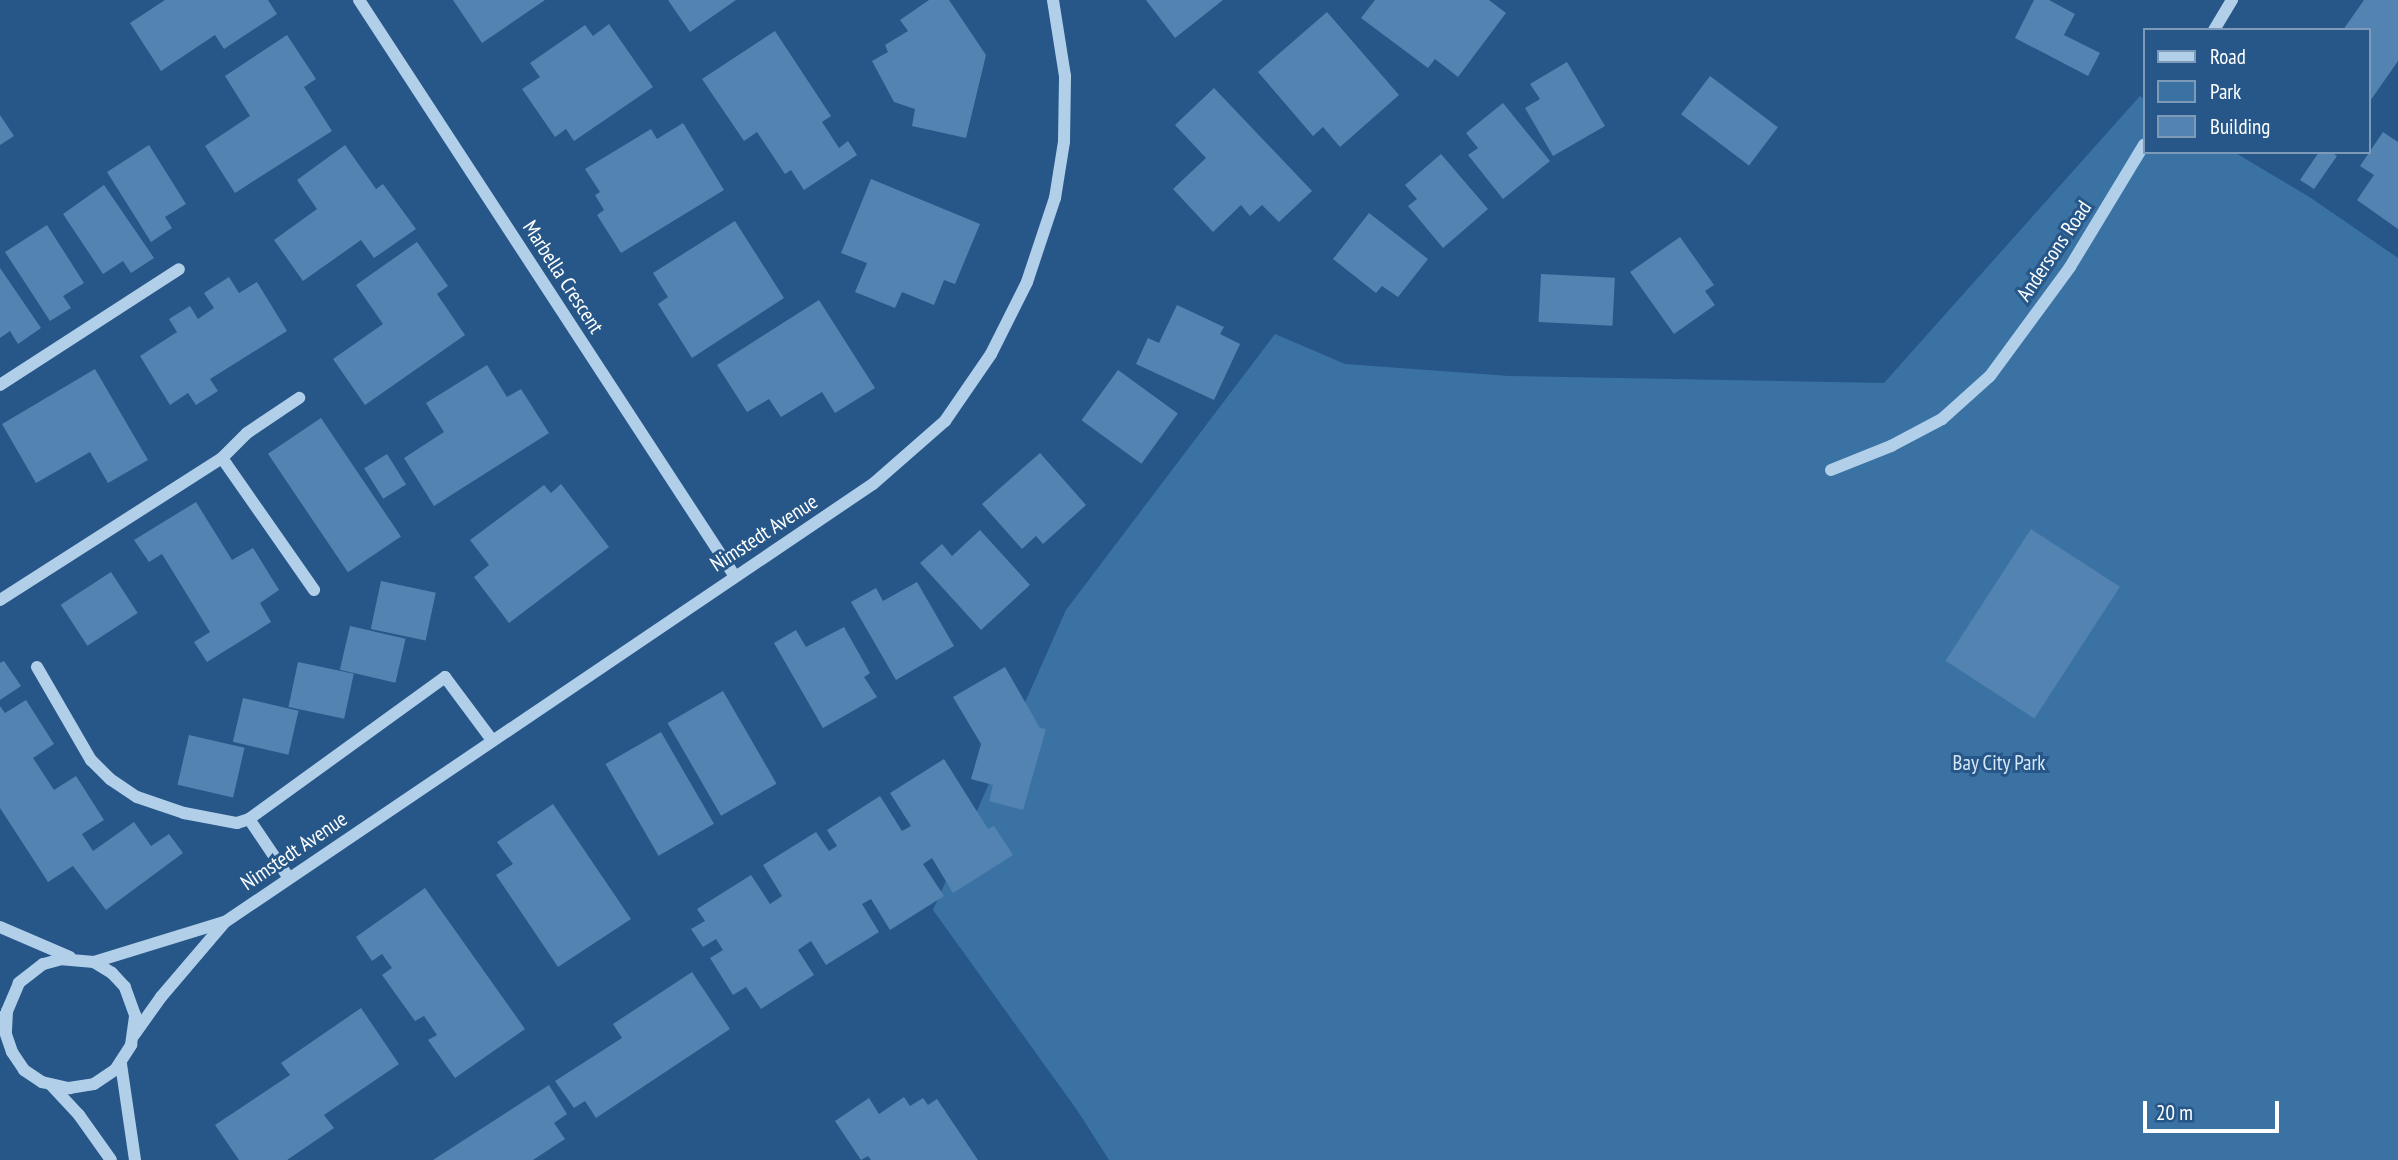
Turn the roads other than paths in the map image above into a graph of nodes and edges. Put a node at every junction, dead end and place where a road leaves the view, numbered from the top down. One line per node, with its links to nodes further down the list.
1 (359, 0): 11 (street, Marbella Crescent)
2 (1053, 0): 11 (street, Nimstedt Avenue)
3 (2232, 0): 4 (street)
4 (2215, 28)
5 (2142, 148): 10 (street, Andersons Road)
6 (179, 269): 7 (street)
7 (0, 385)
8 (299, 398): 9 (street)
9 (222, 458): 12 (street); 13 (street)
10 (1831, 470)
11 (734, 575): 15 (street, Nimstedt Avenue)
12 (314, 590)
13 (0, 600)
14 (37, 667): 16 (street)
15 (492, 740): 16 (street); 17 (street, Nimstedt Avenue)
16 (249, 819): 17 (street)
17 (289, 878): 18 (street, Nimstedt Avenue)
18 (225, 922): 21 (street, Nimstedt Avenue); 24 (street, Nimstedt Avenue)
19 (0, 926): 20 (street)
20 (73, 958): 21 (street); 23 (street)
21 (94, 962): 24 (street)
22 (0, 1017): 23 (street)
23 (6, 1032): 26 (street)
24 (134, 1035): 25 (street)
25 (121, 1064): 26 (street); 28 (street)
26 (52, 1086): 27 (street)
27 (110, 1160)
28 (135, 1160)

